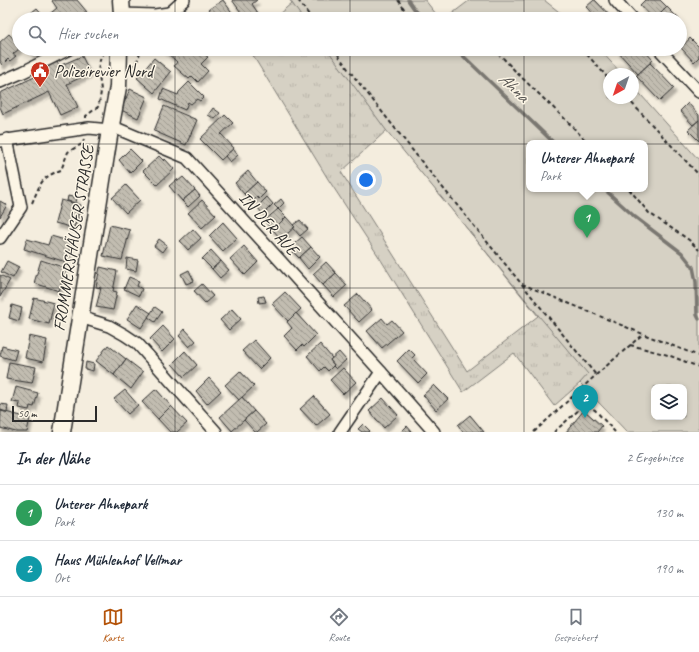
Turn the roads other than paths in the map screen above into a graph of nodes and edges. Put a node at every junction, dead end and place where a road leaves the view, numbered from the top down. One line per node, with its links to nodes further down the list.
1 (184, 0): 3 (street)
2 (614, 0): 4 (street)
3 (170, 12)
4 (625, 12)
5 (55, 56): 8 (street)
6 (119, 56): 10 (main road, FROMMERSHÄUSER STRASSE)
7 (666, 56): 9 (street)
8 (0, 82)
9 (699, 92)
10 (110, 128): 11 (street, IN DER AUE); 13 (main road, FROMMERSHÄUSER STRASSE); 14 (street, IN DER AUE)
11 (3, 140): 12 (street)
12 (0, 238)
13 (80, 317): 15 (main road, FROMMERSHÄUSER STRASSE); 16 (street)
14 (381, 372): 17 (street); 18 (street, IN DER AUE)
15 (62, 432)
16 (216, 432)
17 (340, 432)
18 (434, 432)

